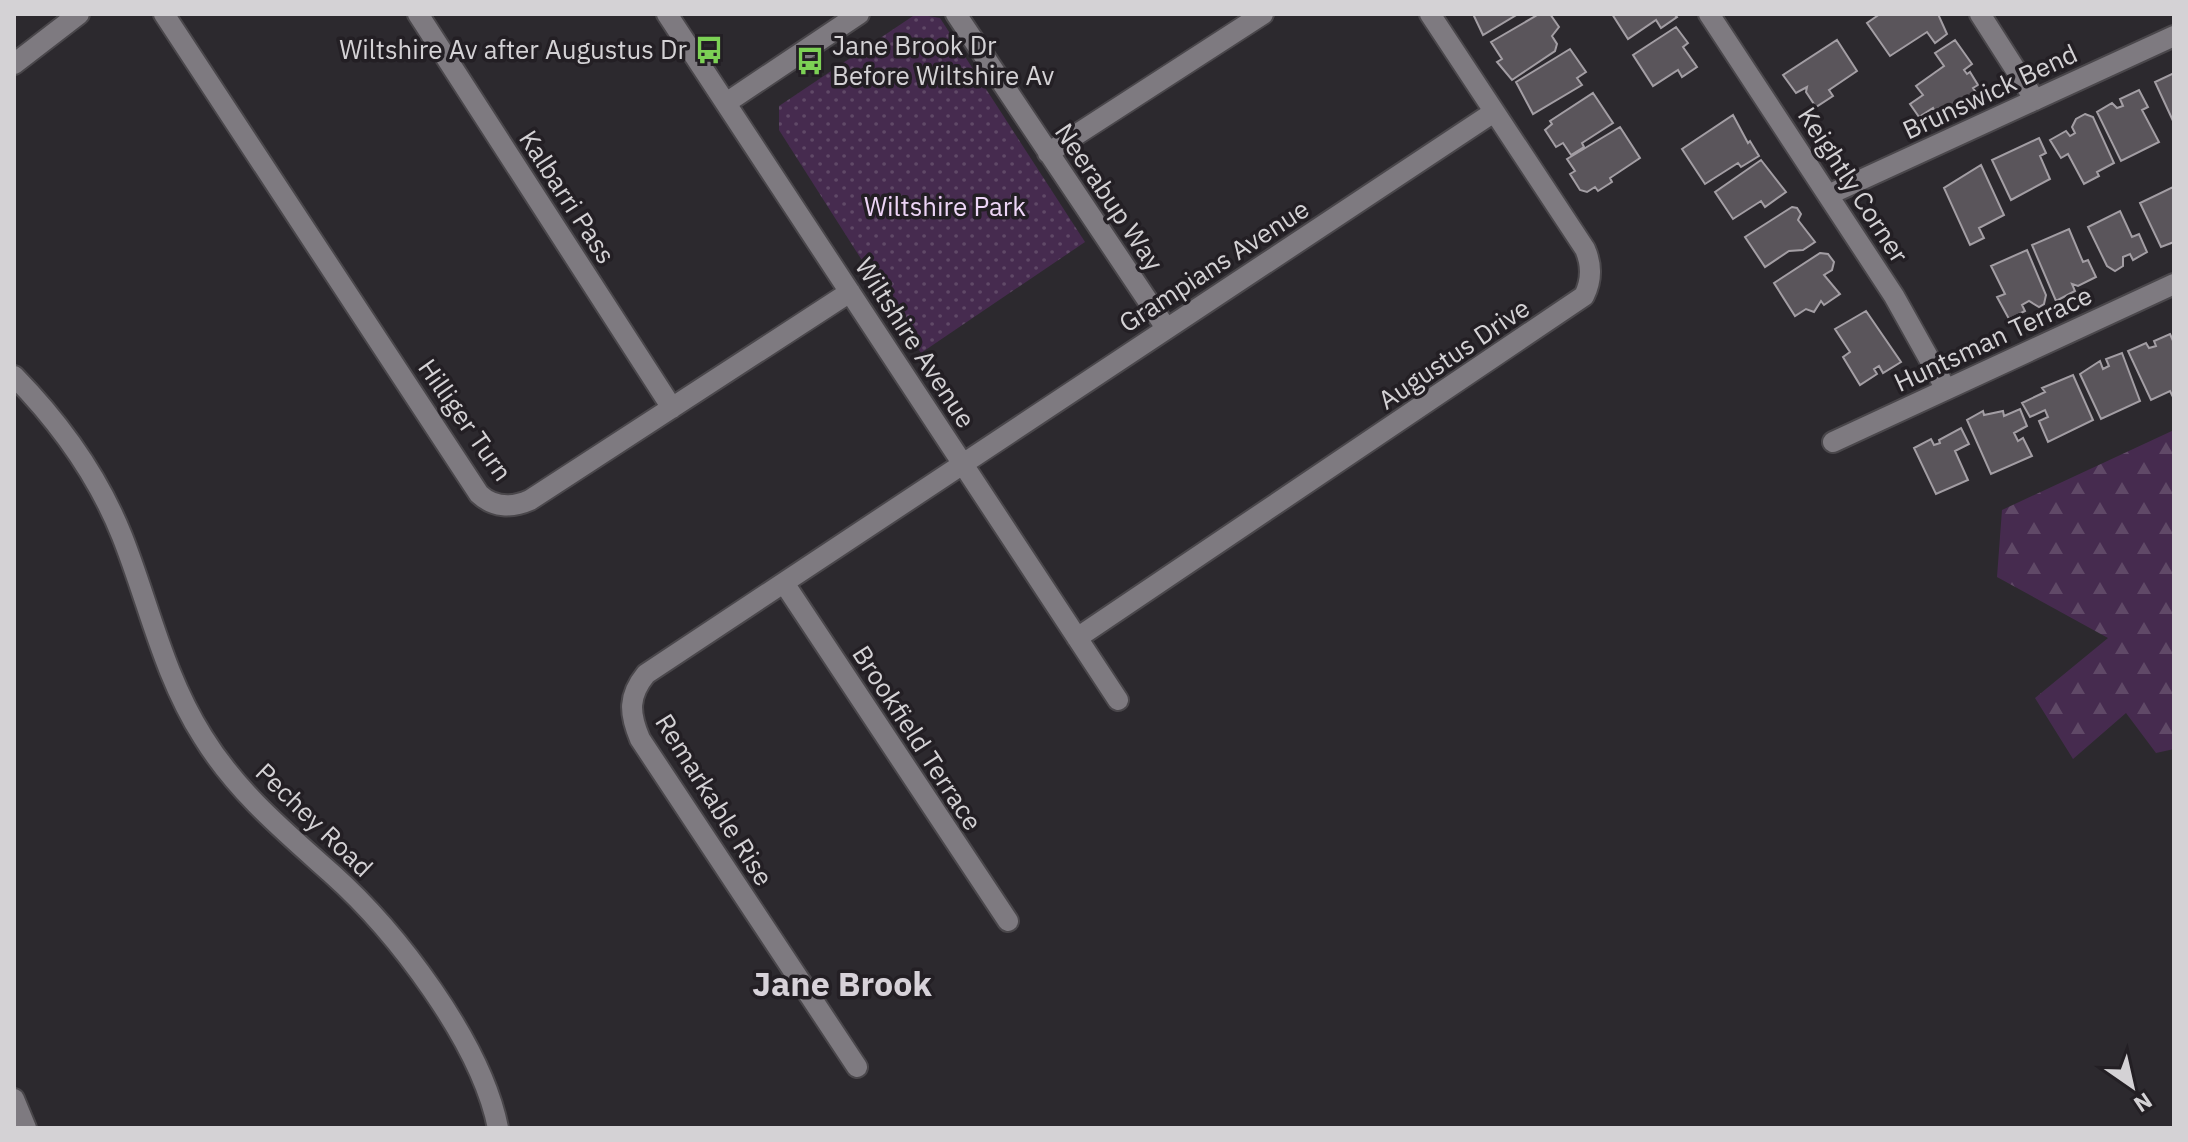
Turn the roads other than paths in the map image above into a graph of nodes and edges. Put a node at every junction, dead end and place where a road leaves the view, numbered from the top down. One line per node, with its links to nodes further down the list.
1 (79, 14): 12 (street)
2 (164, 14): 23 (street, Hilliger Turn)
3 (418, 14): 23 (street, Kalbarri Pass)
4 (667, 14): 14 (street, Wiltshire Avenue)
5 (859, 14): 14 (street)
6 (956, 14): 16 (street, Neerabup Way)
7 (1263, 14): 16 (street)
8 (1430, 14): 15 (street, Augustus Drive)
9 (1709, 14): 17 (street, Keightly Corner)
10 (1980, 14): 13 (street)
11 (2174, 36): 13 (street, Brunswick Bend)
12 (14, 64)
13 (2035, 100): 17 (street, Brunswick Bend)
14 (726, 103): 19 (street, Wiltshire Avenue)
15 (1494, 112): 20 (street, Grampians Avenue); 27 (street, Augustus Drive)
16 (1048, 153): 20 (street, Neerabup Way)
17 (1828, 195): 22 (street, Keightly Corner)
18 (2174, 284): 22 (street, Huntsman Terrace)
19 (850, 292): 23 (street, Hilliger Turn); 25 (street, Wiltshire Avenue)
20 (1166, 328): 25 (street, Grampians Avenue)
21 (14, 376): 33 (street, Pechey Road)
22 (1946, 389): 24 (street, Huntsman Terrace)
23 (672, 408)
24 (1833, 442)
25 (963, 463): 26 (street, Remarkable Rise); 27 (street, Wiltshire Avenue)
26 (784, 583): 29 (street, Brookfield Terrace); 30 (street, Remarkable Rise)
27 (1077, 638): 28 (street, Wiltshire Avenue)
28 (1118, 700)
29 (1008, 921)
30 (857, 1067)
31 (14, 1099): 32 (street)
32 (26, 1128)
33 (498, 1128)

